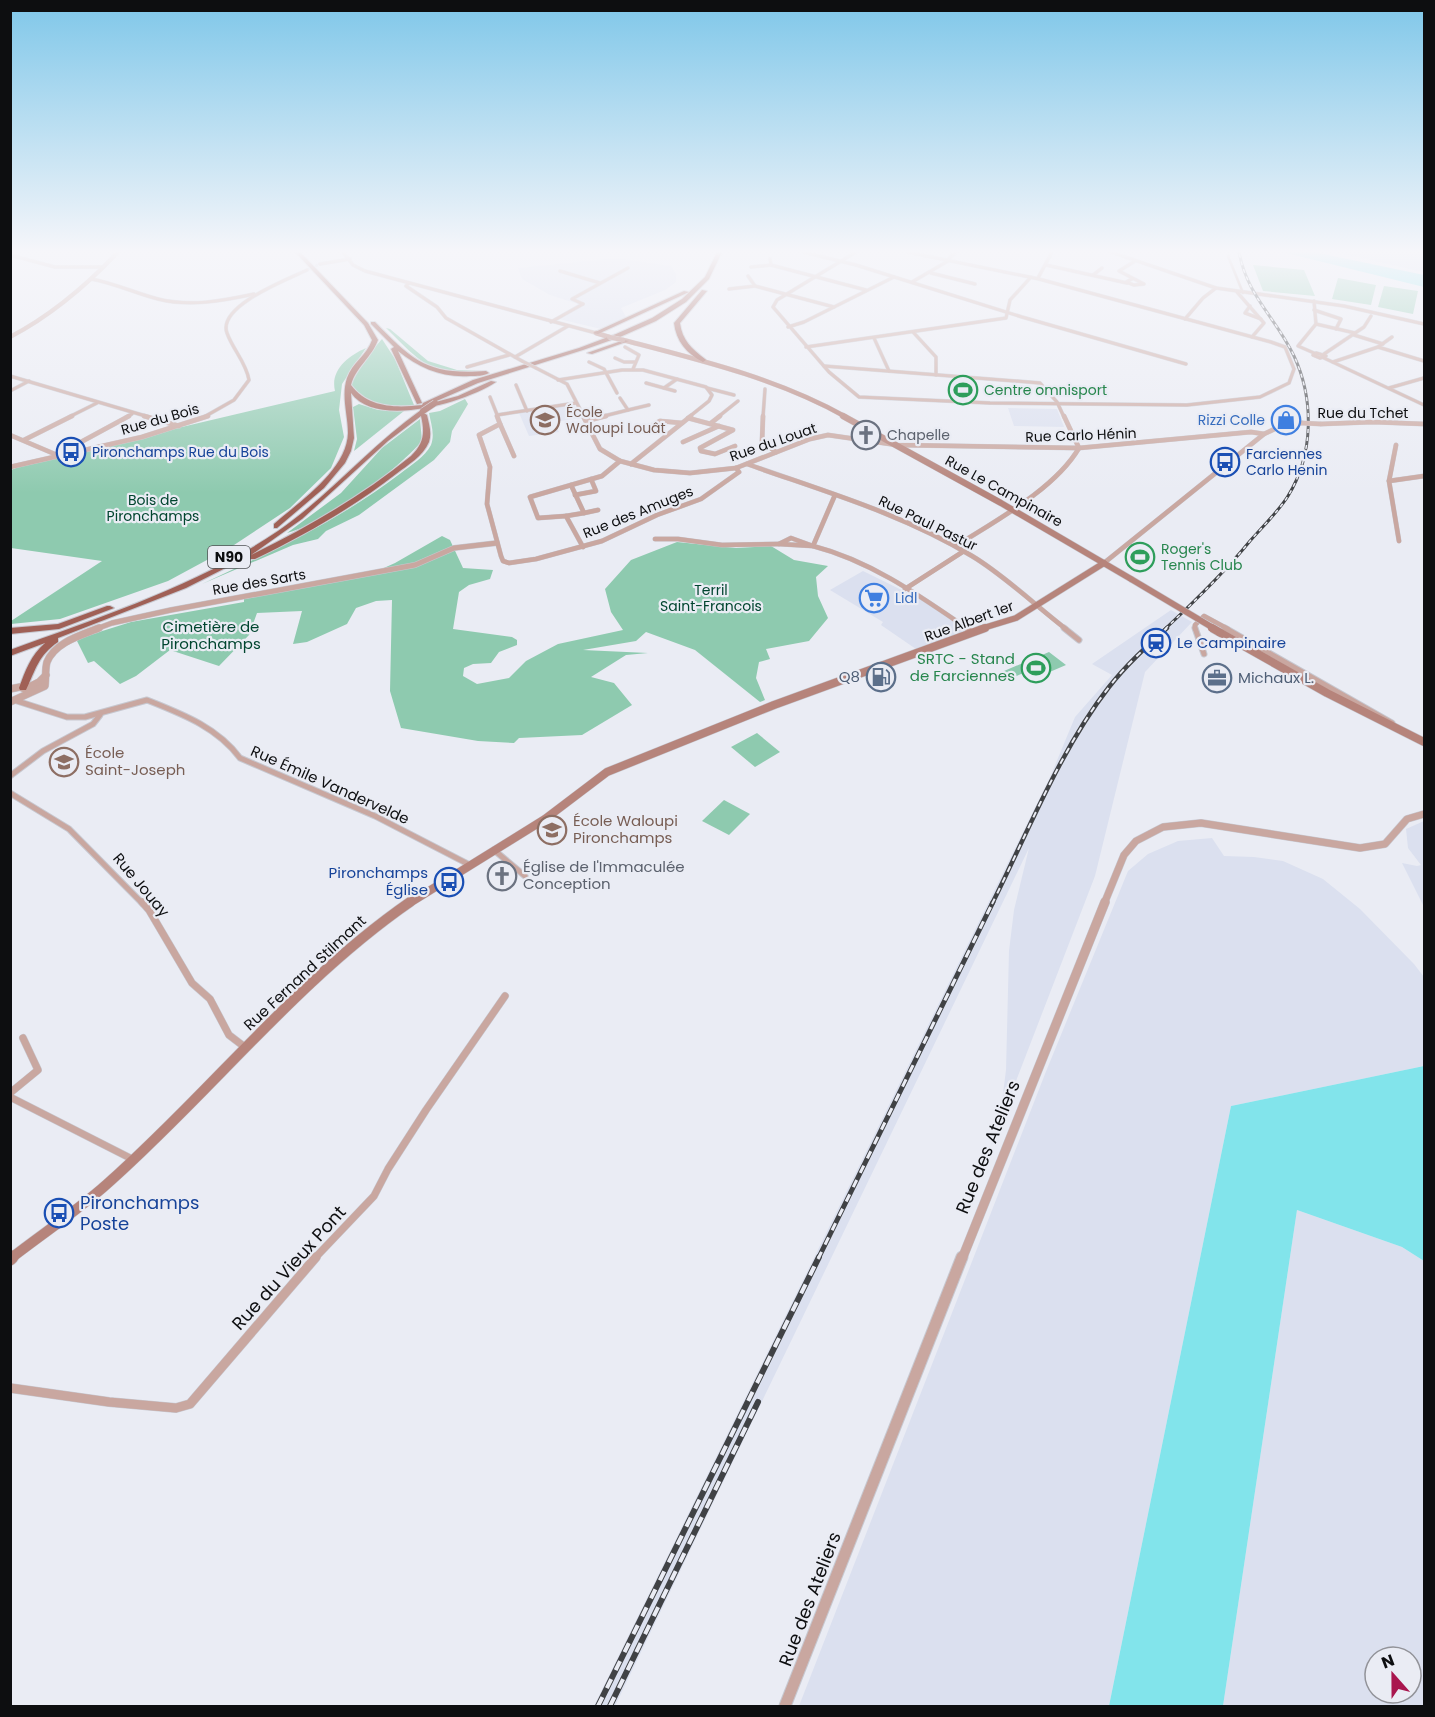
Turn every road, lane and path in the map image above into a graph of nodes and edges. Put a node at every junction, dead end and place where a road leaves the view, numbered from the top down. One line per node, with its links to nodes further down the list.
1 (228, 332): 86 (street, Rue du Bois)
2 (373, 332): 55 (highway)
3 (381, 332): 73 (highway)
4 (382, 332): 40 (highway)
5 (470, 332): 30 (street, Rue du Louat)
6 (558, 332): 32 (street)
7 (593, 332): 19 (street)
8 (627, 332): 34 (highway, N90)
9 (634, 332): 34 (highway, N90)
10 (678, 332): 27 (highway)
11 (793, 332): 28 (street)
12 (913, 332): 24 (street); 48 (street)
13 (1075, 332): 41 (street)
14 (1234, 332): 22 (street)
15 (1257, 332): 22 (street)
16 (1309, 332): 31 (street)
17 (1348, 332): 20 (street)
18 (1357, 332): 20 (street)
19 (596, 333): 21 (main road)
20 (1355, 334): 26 (street); 31 (street)
21 (607, 336): 25 (main road, Rue Le Campinaire, bridge); 34 (highway)
22 (1252, 337): 70 (street)
23 (1392, 337): 26 (street)
24 (874, 338): 28 (street); 45 (street)
25 (625, 342): 29 (main road, Rue Le Campinaire); 34 (highway); 37 (street)
26 (1381, 345): 38 (street); 39 (street)
27 (686, 346): 29 (highway); 35 (highway)
28 (806, 347): 42 (street)
29 (677, 353): 35 (main road, Rue Le Campinaire)
30 (509, 355): 32 (street, Rue du Louat); 43 (street)
31 (1324, 356): 38 (street)
32 (515, 357): 40 (street, Rue du Louat)
33 (615, 358): 37 (street)
34 (550, 360): 40 (highway, N90); 47 (highway, N90)
35 (703, 360): 92 (main road, Rue Le Campinaire)
36 (589, 362): 46 (street)
37 (635, 362): 44 (street)
38 (1333, 362): 60 (street)
39 (1425, 362)
40 (521, 364): 52 (street, Rue du Louat, bridge); 73 (highway, N90)
41 (1186, 364)
42 (824, 366): 45 (street); 70 (street)
43 (467, 367)
44 (633, 369): 46 (street); 51 (street)
45 (889, 371): 48 (street)
46 (605, 372): 52 (street); 63 (street)
47 (510, 373): 55 (highway); 73 (highway, N90, bridge)
48 (936, 375): 70 (street)
49 (10, 376): 53 (street)
50 (1425, 378): 60 (street)
51 (677, 379): 57 (street); 58 (street)
52 (558, 380): 68 (street, Rue du Louat)
53 (29, 381): 61 (street); 69 (street)
54 (646, 383): 58 (street)
55 (348, 384): 114 (highway)
56 (516, 385): 75 (street)
57 (706, 387): 64 (street); 78 (street)
58 (664, 388): 62 (street)
59 (765, 388): 96 (street)
60 (1389, 388): 72 (street)
61 (10, 391)
62 (675, 391)
63 (617, 393)
64 (734, 394)
65 (490, 397): 77 (street)
66 (620, 398): 74 (street)
67 (738, 401): 81 (street)
68 (576, 403): 75 (street); 79 (street, Rue du Louat)
69 (97, 404): 76 (street); 90 (street)
70 (1057, 404): 95 (street)
71 (649, 405): 74 (street)
72 (1425, 405)
73 (422, 408): 114 (highway, N90); 123 (highway, N90); 123 (highway)
74 (628, 410): 79 (street)
75 (527, 411): 77 (street)
76 (132, 414): 86 (street); 97 (street)
77 (497, 415): 83 (street)
78 (688, 418): 80 (street); 81 (street)
79 (586, 421): 99 (street, Rue du Louat)
80 (682, 423): 87 (street); 100 (street)
81 (711, 423): 85 (street)
82 (1302, 423): 84 (street, Rue du Tchet, bridge); 88 (street, Rue Albert 1er)
83 (500, 424): 98 (street); 117 (street)
84 (1425, 424)
85 (720, 426): 91 (street); 94 (street)
86 (180, 427): 97 (street, Rue du Bois)
87 (642, 431)
88 (1264, 434): 95 (street, Rue Carlo Hénin); 122 (street, Rue Albert 1er)
89 (10, 435): 90 (street)
90 (24, 440): 97 (street)
91 (683, 442)
92 (897, 445): 95 (street, Rue Carlo Hénin); 96 (street, Rue du Louat); 111 (main road, Rue Le Campinaire)
93 (1396, 445): 106 (street)
94 (735, 446)
95 (1079, 448): 111 (street)
96 (776, 452): 101 (street, Rue du Louat)
97 (57, 454): 102 (street, Rue du Bois)
98 (514, 456)
99 (620, 461): 100 (street, Rue du Louat); 105 (street)
100 (631, 464): 103 (street, Rue du Louat)
101 (746, 464): 103 (street, Rue du Louat); 109 (street, Rue Paul Pastur)
102 (10, 467)
103 (736, 468): 120 (street, Rue des Amuges)
104 (1425, 476): 106 (street)
105 (591, 479): 107 (street); 108 (street)
106 (1389, 482): 116 (street)
107 (571, 485): 108 (street); 113 (street)
108 (574, 495): 112 (street)
109 (835, 495): 118 (street); 119 (street, Rue Paul Pastur)
110 (598, 510): 112 (street)
111 (1013, 510): 119 (street); 122 (main road, Rue Le Campinaire)
112 (584, 513): 113 (street)
113 (566, 516): 120 (street)
114 (278, 526): 126 (highway, N90)
115 (656, 539): 118 (street)
116 (1399, 541)
117 (497, 543): 120 (street, Rue des Amuges); 135 (street, Rue des Sarts)
118 (813, 546): 124 (street)
119 (956, 546): 121 (street, Rue Paul Pastur)
120 (583, 547)
121 (964, 551): 124 (street); 127 (street, Rue Paul Pastur)
122 (1104, 563): 127 (main road, Rue Albert 1er); 138 (main road, Rue Le Campinaire, bridge)
123 (185, 585): 125 (highway, N90)
124 (905, 589): 129 (street)
125 (157, 598): 132 (highway, N90); 135 (highway)
126 (130, 602): 128 (highway); 131 (highway, N90)
127 (1037, 607): 129 (main road, Rue Albert 1er); 130 (street, Rue Paul Pastur)
128 (10, 631)
129 (972, 632): 140 (main road, Rue Albert 1er)
130 (1079, 640)
131 (10, 647)
132 (10, 653)
133 (1204, 654): 138 (street)
134 (11, 687): 135 (street)
135 (24, 691): 136 (street)
136 (14, 702): 137 (street, Rue Émile Vandervelde)
137 (100, 715): 141 (street); 145 (street, Rue Émile Vandervelde)
138 (1414, 737): 139 (main road, Rue Le Campinaire)
139 (1425, 742)
140 (638, 759): 144 (main road, Rue Fernand Stilmant)
141 (10, 776)
142 (10, 793): 149 (street, Rue Jouay)
143 (1425, 814): 154 (street, Rue des Ateliers)
144 (494, 850): 145 (main road, Rue Fernand Stilmant); 146 (street)
145 (470, 865): 149 (main road, Rue Fernand Stilmant)
146 (525, 876)
147 (505, 996): 153 (street, Rue du Vieux Pont)
148 (23, 1038): 150 (street)
149 (246, 1048): 151 (main road, Rue Fernand Stilmant)
150 (10, 1095): 151 (street)
151 (134, 1160): 152 (main road, Rue Fernand Stilmant)
152 (10, 1259)
153 (10, 1388)
154 (785, 1707)

